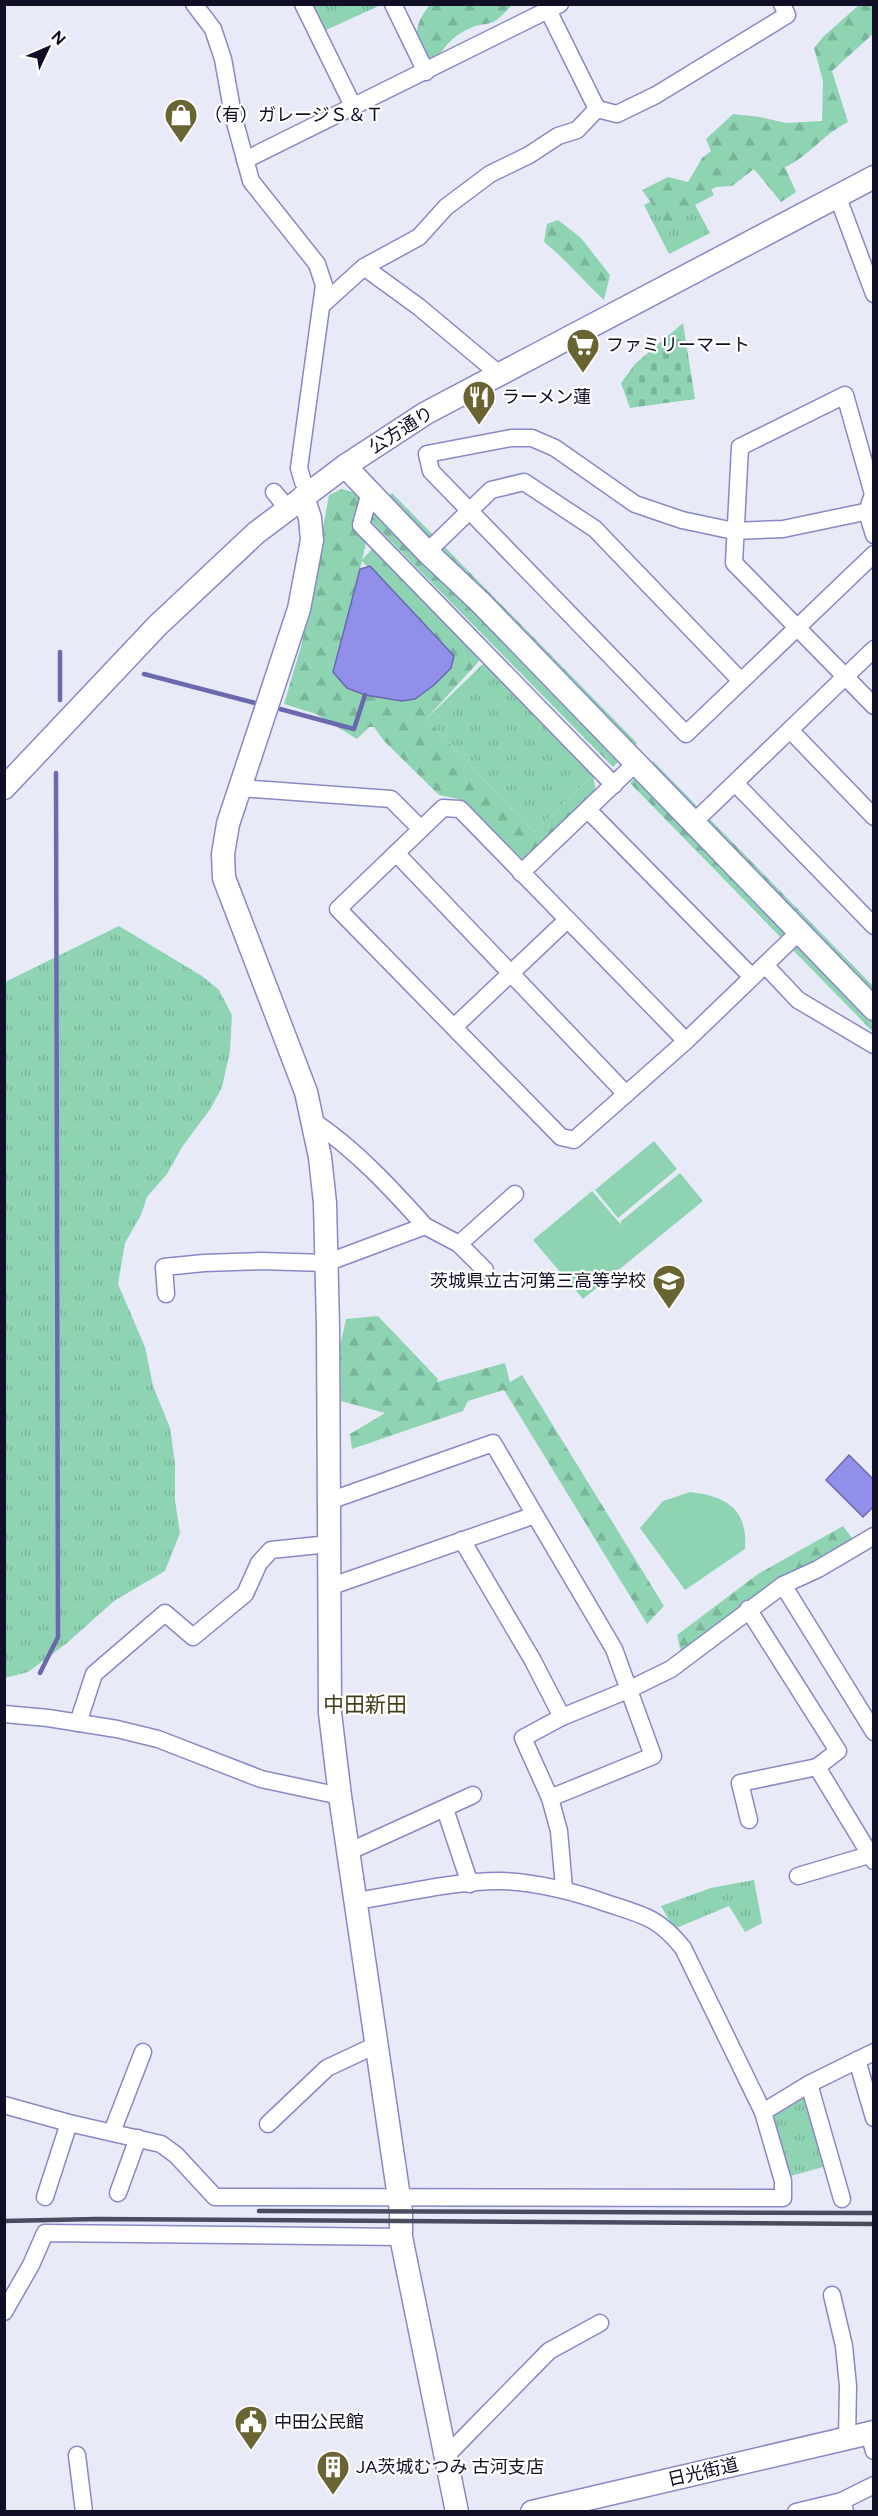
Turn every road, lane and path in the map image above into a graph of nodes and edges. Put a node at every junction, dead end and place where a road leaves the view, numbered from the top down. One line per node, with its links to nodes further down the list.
1 (194, 4): 9 (street)
2 (303, 4): 7 (street)
3 (393, 4): 6 (street)
4 (782, 4): 8 (street)
5 (554, 7): 6 (street); 8 (street)
6 (426, 72): 7 (street)
7 (354, 108): 9 (street)
8 (597, 109): 12 (street)
9 (245, 160): 14 (street)
10 (873, 177): 11 (street, 公方通り)
11 (837, 195): 13 (street); 15 (street, 公方通り)
12 (364, 267): 14 (street); 15 (street)
13 (873, 294)
14 (322, 305): 18 (street)
15 (499, 374): 16 (street, 公方通り)
16 (345, 466): 17 (street); 18 (street, 公方通り)
17 (370, 492): 23 (street); 33 (street)
18 (294, 497): 34 (street, 公方通り); 35 (street)
19 (470, 511): 21 (street); 23 (street); 28 (street); 28 (street)
20 (870, 511): 21 (street); 21 (street); 22 (street)
21 (735, 531): 25 (street)
22 (873, 535)
23 (427, 552): 31 (street)
24 (873, 554): 25 (street)
25 (796, 627): 27 (street); 28 (street)
26 (873, 649): 27 (street)
27 (845, 676): 29 (street); 30 (street)
28 (741, 681)
29 (873, 705)
30 (790, 730): 32 (street); 37 (street)
31 (636, 763): 33 (street); 38 (street)
32 (735, 783): 38 (street); 43 (street)
33 (614, 785): 36 (street)
34 (4, 788)
35 (240, 788): 39 (street); 52 (street)
36 (588, 810): 41 (street); 45 (street)
37 (873, 817)
38 (694, 822): 44 (street)
39 (421, 829): 40 (street); 41 (street)
40 (396, 853): 46 (street); 48 (street)
41 (521, 873): 42 (street)
42 (567, 920): 46 (street); 49 (street)
43 (873, 926)
44 (799, 932): 45 (street); 47 (street)
45 (759, 971): 49 (street); 50 (street)
46 (510, 972): 48 (street); 51 (street)
47 (873, 1009)
48 (454, 1027): 51 (street)
49 (686, 1041): 51 (street)
50 (873, 1045)
51 (626, 1094)
52 (313, 1121): 54 (street); 56 (street)
53 (515, 1194): 55 (street)
54 (425, 1226): 55 (street); 56 (street)
55 (459, 1244): 57 (street)
56 (326, 1263): 58 (street); 59 (street)
57 (485, 1270)
58 (166, 1294)
59 (329, 1501): 60 (street); 63 (street)
60 (535, 1515): 62 (street); 67 (street)
61 (873, 1536): 64 (street)
62 (462, 1540): 65 (street); 69 (street)
63 (329, 1544): 65 (street); 70 (street)
64 (783, 1585): 66 (street); 71 (street)
65 (329, 1587): 74 (street)
66 (748, 1610): 67 (street); 72 (street)
67 (628, 1690): 69 (street); 75 (street)
68 (4, 1714): 70 (street)
69 (562, 1717): 75 (street)
70 (78, 1722): 74 (street)
71 (873, 1732)
72 (817, 1767): 77 (street); 79 (street)
73 (473, 1795): 76 (street)
74 (340, 1796): 78 (street)
75 (550, 1798): 82 (street)
76 (445, 1809): 78 (street); 81 (street)
77 (749, 1820)
78 (348, 1852): 83 (street)
79 (871, 1858): 80 (street)
80 (798, 1876)
81 (470, 1884): 82 (street); 83 (street)
82 (564, 1888): 90 (street)
83 (357, 1901): 84 (street)
84 (376, 2045): 93 (street); 98 (street)
85 (143, 2052): 94 (street)
86 (873, 2052): 87 (street)
87 (857, 2061): 88 (street); 91 (street)
88 (810, 2084): 90 (street); 99 (street)
89 (4, 2105): 92 (street)
90 (763, 2112): 98 (street)
91 (873, 2118)
92 (69, 2123): 94 (street); 97 (street)
93 (268, 2124)
94 (112, 2132): 95 (street)
95 (138, 2138): 96 (street); 98 (street)
96 (118, 2193)
97 (45, 2197)
98 (399, 2197): 100 (street)
99 (842, 2199)
100 (401, 2237): 102 (street); 107 (street)
101 (832, 2295): 104 (street)
102 (4, 2312)
103 (600, 2323): 107 (street)
104 (847, 2439): 105 (street, 日光街道); 112 (street, 日光街道)
105 (872, 2439)
106 (77, 2455): 110 (street)
107 (446, 2456): 111 (street)
108 (873, 2485): 109 (street)
109 (844, 2506): 113 (street)
110 (84, 2511)
111 (457, 2511)
112 (532, 2511)
113 (796, 2511)

